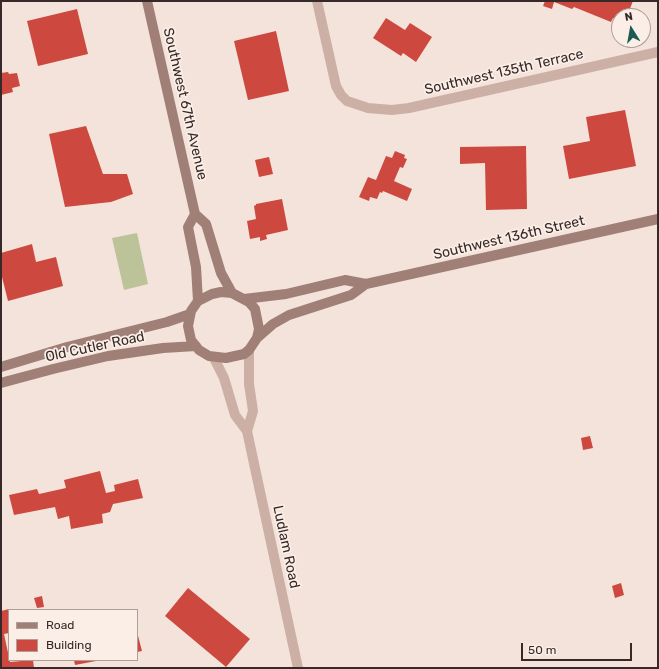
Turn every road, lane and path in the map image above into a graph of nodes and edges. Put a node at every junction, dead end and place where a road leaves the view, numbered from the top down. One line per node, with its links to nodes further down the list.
1 (147, 1): 4 (main road, Southwest 67th Avenue)
2 (317, 1): 3 (street, Southwest 135th Terrace)
3 (658, 52)
4 (196, 214): 7 (main road, Southwest 67th Avenue); 9 (main road)
5 (658, 219): 6 (main road, Southwest 136th Street)
6 (366, 284): 8 (main road, Southwest 136th Street); 11 (main road, Southwest 136th Street)
7 (232, 293): 8 (main road); 9 (main road)
8 (244, 299): 11 (main road)
9 (198, 302): 10 (main road)
10 (190, 314): 12 (main road); 15 (main road, Old Cutler Road)
11 (257, 338): 13 (main road)
12 (196, 346): 14 (main road); 16 (main road, Old Cutler Road)
13 (249, 350): 14 (main road); 17 (street, Ludlam Road)
14 (214, 358): 17 (street, Ludlam Road)
15 (1, 367)
16 (1, 383)
17 (248, 431): 18 (street, Ludlam Road)
18 (298, 668)

